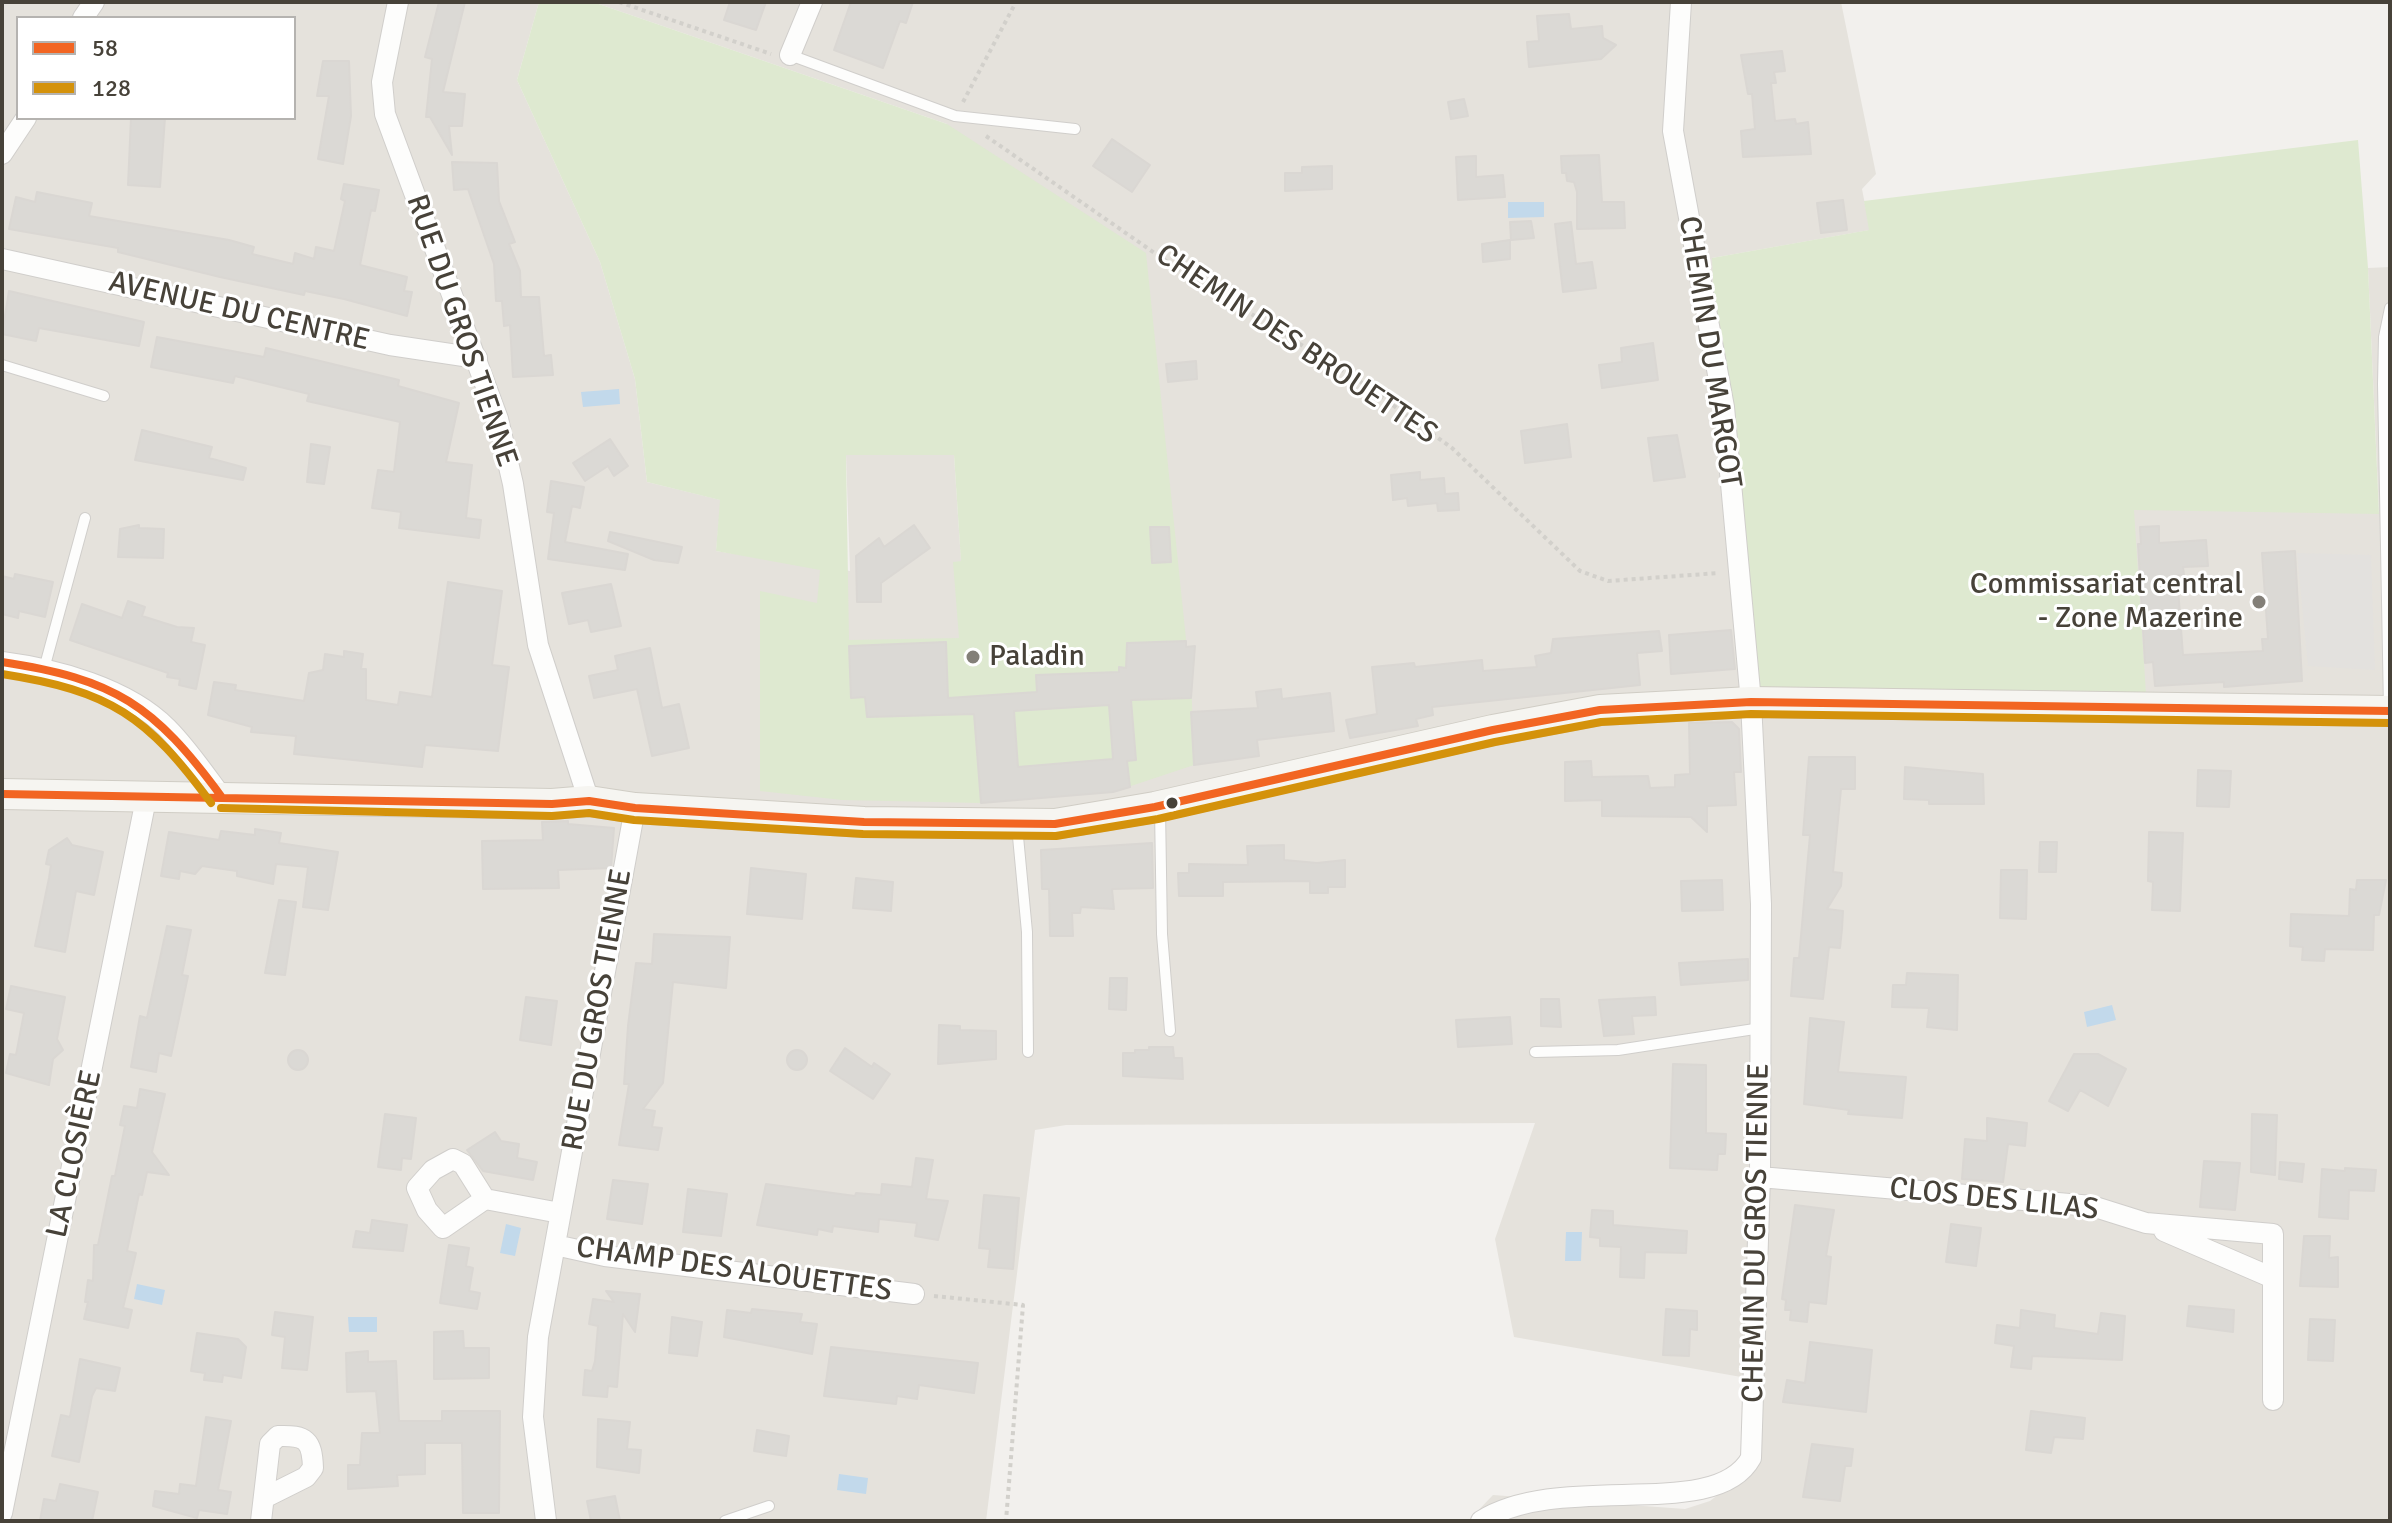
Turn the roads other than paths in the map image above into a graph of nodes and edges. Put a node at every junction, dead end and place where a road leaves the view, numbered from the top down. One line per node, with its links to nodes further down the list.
1 (398, 2): 10 (street, RUE DU GROS TIENNE)
2 (812, 2): 4 (street)
3 (1681, 2): 16 (street, CHEMIN DU MARGOT)
4 (790, 55): 6 (lane)
5 (25, 120): 7 (street)
6 (1075, 129)
7 (2, 154)
8 (2, 259): 10 (street, AVENUE DU CENTRE)
9 (2390, 308): 17 (lane)
10 (477, 358): 21 (street, RUE DU GROS TIENNE)
11 (2, 365): 12 (lane)
12 (104, 396)
13 (85, 518): 15 (lane)
14 (2, 662): 15 (street)
15 (44, 669): 20 (street)
16 (1751, 702): 17 (main road); 22 (main road); 25 (street, CHEMIN DU GROS TIENNE)
17 (2390, 711)
18 (2, 794): 19 (main road)
19 (147, 794): 20 (main road); 40 (street, LA CLOSIÈRE)
20 (221, 796): 21 (main road)
21 (589, 801): 23 (main road)
22 (1158, 806): 24 (main road); 26 (lane)
23 (635, 808): 24 (main road); 31 (street, RUE DU GROS TIENNE)
24 (1017, 825): 27 (lane)
25 (1761, 1028): 28 (lane); 29 (street, CHEMIN DU GROS TIENNE)
26 (1170, 1031)
27 (1028, 1052)
28 (1535, 1052)
29 (1760, 1177): 32 (street, CLOS DES LILAS); 38 (street, CHEMIN DU GROS TIENNE)
30 (485, 1199): 31 (street)
31 (560, 1213): 33 (street, RUE DU GROS TIENNE)
32 (2146, 1223): 34 (street); 34 (street, CLOS DES LILAS)
33 (555, 1245): 35 (street, CHAMP DES ALOUETTES); 43 (street, RUE DU GROS TIENNE)
34 (2273, 1278): 36 (street)
35 (914, 1294)
36 (2273, 1400)
37 (266, 1497): 42 (street)
38 (1728, 1502)
39 (769, 1506): 44 (lane)
40 (2, 1513)
41 (1632, 1516): 45 (street)
42 (261, 1521)
43 (546, 1521)
44 (725, 1521)
45 (1481, 1521)

